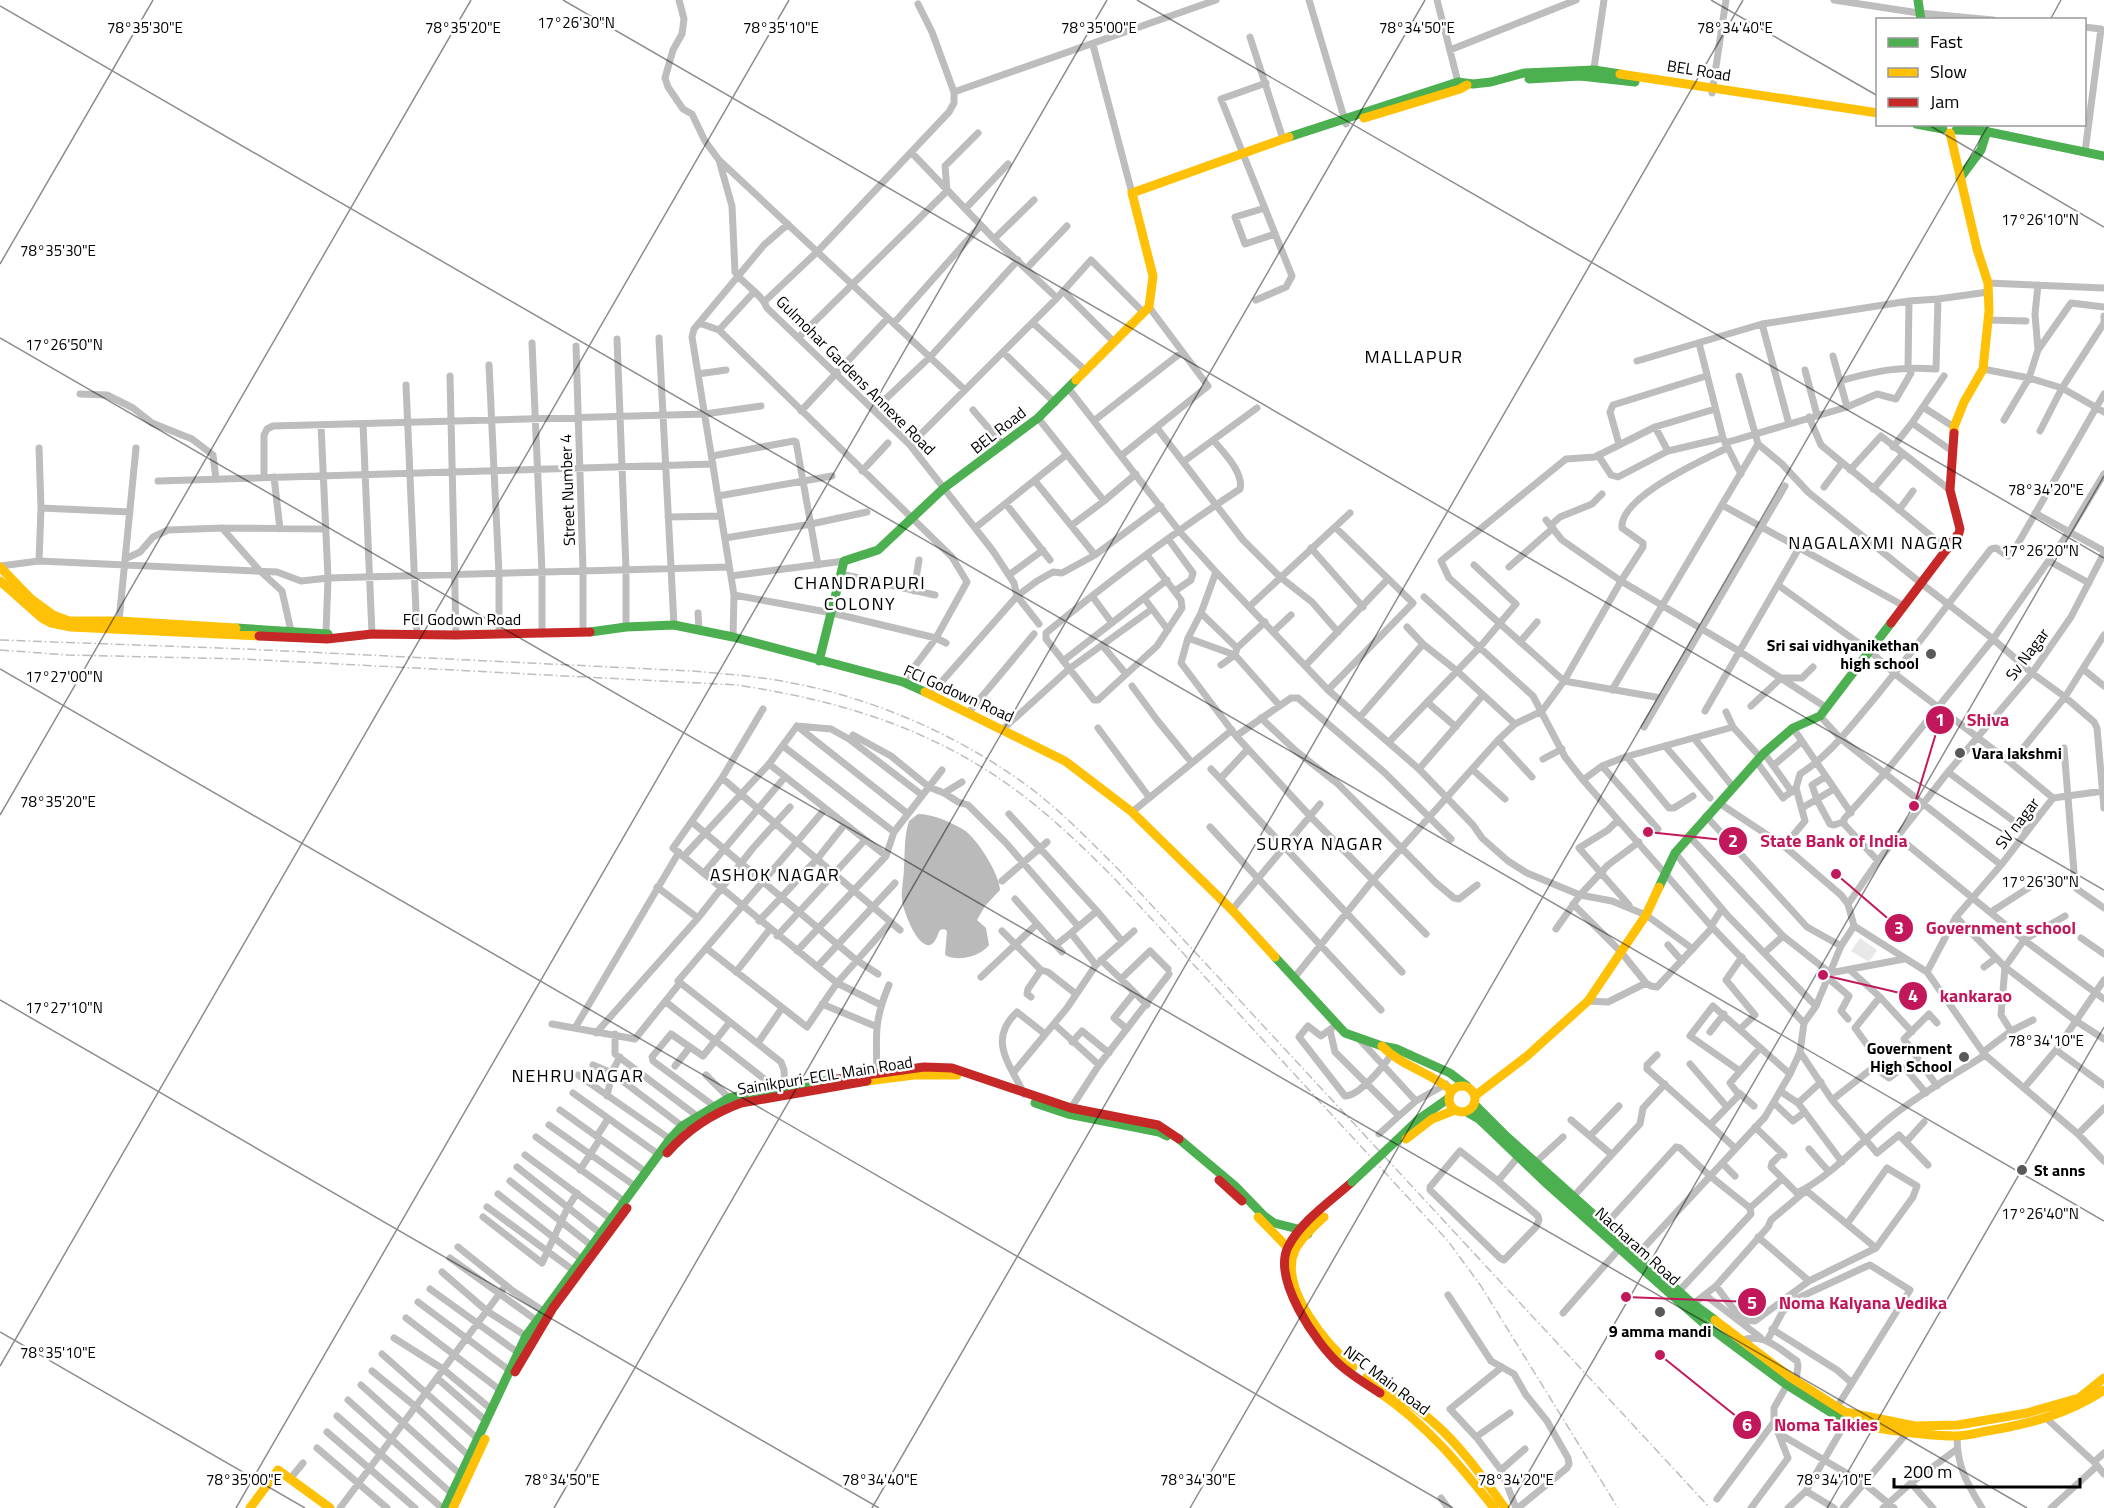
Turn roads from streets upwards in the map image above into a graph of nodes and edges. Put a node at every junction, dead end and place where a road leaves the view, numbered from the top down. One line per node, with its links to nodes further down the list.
1 (679, 0): 35 (street)
2 (1216, 0): 15 (street)
3 (1309, 0): 24 (street)
4 (1437, 0): 16 (street)
5 (1576, 0): 16 (street)
6 (1604, 0): 17 (street)
7 (1726, 0): 20 (street)
8 (1834, 0): 11 (street)
9 (1918, 0): 11 (street)
10 (918, 4): 21 (street)
11 (1920, 16): 12 (street)
12 (1956, 18)
13 (2086, 27): 32 (street)
14 (1250, 37): 18 (street)
15 (1093, 45): 21 (street); 41 (street)
16 (1450, 50): 19 (street)
17 (1593, 73): 19 (street, BEL Road); 20 (street, BEL Road)
18 (1266, 83): 30 (street); 33 (street)
19 (1462, 83): 24 (street, BEL Road)
20 (1713, 90): 22 (street, BEL Road); 23 (street, BEL Road)
21 (954, 92): 31 (street)
22 (1876, 113)
23 (1876, 118)
24 (1345, 121): 30 (street, BEL Road); 33 (street, BEL Road)
25 (1933, 126): 27 (street)
26 (1977, 126): 28 (street)
27 (1950, 128): 28 (street); 39 (street)
28 (1985, 131): 32 (street); 39 (street)
29 (978, 133): 37 (street)
30 (1283, 139): 33 (street, BEL Road)
31 (911, 152): 38 (street); 50 (street)
32 (2085, 152): 34 (street)
33 (1243, 155): 41 (street, BEL Road); 43 (street)
34 (2104, 156)
35 (719, 160): 45 (street); 53 (street)
36 (1008, 164): 44 (street)
37 (945, 166): 38 (street); 40 (street)
38 (934, 177): 40 (street)
39 (1960, 178): 56 (street)
40 (947, 190): 44 (street); 54 (street)
41 (1133, 195): 68 (street)
42 (1034, 200): 49 (street)
43 (1265, 208): 48 (street); 48 (street)
44 (965, 209): 46 (street)
45 (788, 224): 50 (street); 53 (street)
46 (981, 225): 49 (street); 71 (street)
47 (1067, 226): 52 (street)
48 (1275, 234): 63 (street)
49 (994, 239): 51 (street)
50 (818, 251): 54 (street); 64 (street)
51 (1018, 260): 52 (street); 87 (street)
52 (1027, 268): 61 (street)
53 (739, 278): 60 (street, Gulmohar Gardens Annexe Road); 73 (street)
54 (853, 285): 71 (street); 78 (street)
55 (2038, 285): 56 (street); 57 (street); 84 (street)
56 (1988, 287): 62 (street); 70 (street)
57 (2072, 287): 58 (street); 66 (street)
58 (2104, 288)
59 (1063, 291): 61 (street); 68 (street); 80 (street)
60 (754, 292): 64 (street, Gulmohar Gardens Annexe Road); 76 (street)
61 (1057, 298): 74 (street)
62 (1938, 299): 65 (street); 91 (street)
63 (1256, 300)
64 (765, 301): 78 (street, Gulmohar Gardens Annexe Road)
65 (1909, 301): 75 (street); 91 (street)
66 (2071, 303): 67 (street); 84 (street)
67 (2104, 307)
68 (1147, 310): 80 (street, BEL Road); 85 (street)
69 (2104, 316): 105 (street)
70 (1988, 320): 72 (street); 92 (street)
71 (891, 321): 87 (street); 97 (street)
72 (2026, 321)
73 (699, 323): 76 (street); 96 (street)
74 (1034, 323): 86 (street); 95 (street)
75 (1762, 324): 82 (street); 136 (street)
76 (719, 330): 119 (street)
77 (659, 338): 121 (street)
78 (798, 338): 97 (street, Gulmohar Gardens Annexe Road)
79 (617, 339): 124 (street)
80 (1114, 342): 95 (street, BEL Road)
81 (532, 343): 127 (street)
82 (1699, 343): 89 (street); 99 (street)
83 (576, 346): 125 (street, Street Number 4)
84 (2038, 350): 102 (street)
85 (1182, 352): 130 (street); 140 (street)
86 (1004, 353): 107 (street); 110 (street)
87 (931, 356): 107 (street); 117 (street)
88 (1833, 356): 103 (street)
89 (1637, 361)
90 (489, 365): 129 (street)
91 (1908, 367): 103 (street); 112 (street)
92 (1983, 369): 102 (street); 139 (street)
93 (726, 370): 96 (street)
94 (1805, 370): 123 (street)
95 (1086, 371): 106 (street, BEL Road)
96 (698, 374): 122 (street)
97 (836, 374): 117 (street, Gulmohar Gardens Annexe Road); 119 (street)
98 (450, 376): 132 (street)
99 (1706, 376): 115 (street); 146 (street)
100 (1739, 376): 142 (street)
101 (1944, 376): 134 (street)
102 (2029, 378): 105 (street); 131 (street)
103 (1840, 381): 112 (street)
104 (406, 385): 133 (street)
105 (2062, 388): 113 (street); 141 (street)
106 (1069, 389): 110 (street, BEL Road); 130 (street)
107 (965, 390): 148 (street)
108 (80, 394): 179 (street)
109 (2104, 394): 113 (street)
110 (1054, 403): 128 (street, BEL Road)
111 (761, 406): 122 (street)
112 (1847, 407): 123 (street)
113 (2097, 407): 120 (street); 201 (street)
114 (1257, 408): 143 (street)
115 (1715, 409): 138 (street); 145 (street)
116 (1926, 409): 139 (street)
117 (874, 410): 148 (street, Gulmohar Gardens Annexe Road)
118 (973, 410): 149 (street)
119 (801, 411): 168 (street)
120 (2104, 412)
121 (663, 414): 122 (street); 124 (street); 162 (street)
122 (705, 414): 159 (street)
123 (1817, 415): 126 (street)
124 (620, 416): 125 (street); 164 (street)
125 (578, 417): 127 (street); 163 (street, Street Number 4)
126 (1809, 417): 136 (street); 161 (street)
127 (535, 418): 129 (street); 165 (street)
128 (1038, 418): 149 (street, BEL Road); 155 (street)
129 (492, 420): 132 (street); 166 (street)
130 (1095, 420): 156 (street)
131 (2004, 420)
132 (452, 421): 133 (street); 169 (street)
133 (407, 422): 135 (street); 170 (street)
134 (1912, 423): 150 (street); 153 (street)
135 (363, 424): 137 (street); 174 (street)
136 (1789, 424): 142 (street)
137 (321, 425): 175 (street); 176 (street)
138 (1655, 427): 146 (street); 154 (street)
139 (1954, 427): 153 (street)
140 (1157, 428): 156 (street); 160 (street)
141 (2040, 431)
142 (1756, 433): 145 (street); 147 (street)
143 (1214, 441): 160 (street); 195 (street)
144 (888, 443): 168 (street)
145 (1725, 443): 154 (street); 172 (street); 254 (street)
146 (1619, 444): 157 (street)
147 (1758, 444): 172 (street); 256 (street)
148 (910, 445): 185 (street, Gulmohar Gardens Annexe Road)
149 (1003, 445): 185 (street, BEL Road)
150 (1893, 447): 158 (street); 167 (street)
151 (39, 448): 196 (street)
152 (136, 448): 198 (street)
153 (1952, 451): 187 (street)
154 (1668, 452): 157 (street)
155 (1066, 455): 182 (street); 191 (street)
156 (1122, 455): 171 (street)
157 (1598, 455): 281 (street)
158 (1902, 455): 186 (street); 187 (street)
159 (712, 460): 162 (street); 181 (street); 190 (street)
160 (1183, 462): 195 (street)
161 (1842, 464): 167 (street); 184 (street)
162 (665, 466): 164 (street); 203 (street)
163 (580, 468): 164 (street); 165 (street); 238 (street, Street Number 4)
164 (622, 468): 236 (street)
165 (537, 469): 166 (street); 240 (street)
166 (494, 470): 169 (street); 242 (street)
167 (1850, 470): 186 (street)
168 (862, 471): 204 (street)
169 (453, 472): 170 (street); 244 (street)
170 (410, 474): 174 (street); 246 (street)
171 (1136, 474): 191 (street); 194 (street)
172 (1741, 474): 193 (street)
173 (2104, 474): 215 (street)
174 (366, 475): 176 (street); 248 (street)
175 (264, 476): 178 (street); 179 (street)
176 (323, 476): 178 (street); 213 (street)
177 (832, 476): 181 (street)
178 (274, 477): 210 (street)
179 (216, 479): 180 (street)
180 (158, 481)
181 (803, 481): 190 (street); 205 (street)
182 (1035, 481): 192 (street); 207 (street)
183 (1785, 486): 212 (street)
184 (1824, 487)
185 (944, 488): 204 (street, BEL Road); 211 (street, Gulmohar Gardens Annexe Road)
186 (1873, 489): 197 (street)
187 (1950, 490): 221 (street)
188 (1913, 491): 197 (street)
189 (1602, 494): 206 (street)
190 (718, 496): 202 (street)
191 (1104, 501): 207 (street)
192 (1006, 504): 211 (street); 220 (street)
193 (1722, 505): 212 (street); 268 (street)
194 (1161, 506): 214 (street); 223 (street)
195 (1215, 506): 214 (street); 249 (street)
196 (41, 508): 198 (street); 227 (street)
197 (1899, 510): 221 (street)
198 (130, 512): 228 (street)
199 (867, 512): 205 (street)
200 (1350, 513): 208 (street)
201 (2035, 513): 215 (street); 266 (street)
202 (721, 516): 203 (street); 216 (street)
203 (668, 517): 237 (street)
204 (911, 518): 229 (street, BEL Road); 303 (street)
205 (811, 524): 216 (street); 231 (street)
206 (1550, 524): 235 (street); 254 (street)
207 (1072, 525): 223 (street)
208 (1335, 527): 218 (street); 251 (street)
209 (222, 528): 210 (street); 228 (street); 239 (street)
210 (280, 528): 213 (street)
211 (975, 528): 245 (street, Gulmohar Gardens Annexe Road)
212 (1761, 528): 219 (street); 288 (street)
213 (325, 529): 250 (street)
214 (1180, 532): 217 (street); 241 (street)
215 (2069, 532): 222 (street); 230 (street)
216 (725, 538): 234 (street)
217 (1169, 540): 224 (street); 259 (street)
218 (1311, 548): 249 (street); 270 (street)
219 (1798, 548): 257 (street); 269 (street)
220 (1043, 550): 226 (street); 245 (street)
221 (1948, 550): 256 (street)
222 (2104, 552): 255 (street, Sv Nagar)
223 (1095, 555): 262 (street)
224 (1147, 555): 252 (street); 263 (street)
225 (919, 560): 258 (street)
226 (1050, 560)
227 (39, 561): 228 (street); 233 (street)
228 (125, 561): 239 (street); 276 (street)
229 (844, 561): 231 (street); 243 (street)
230 (2049, 561): 255 (street); 305 (street)
231 (818, 565): 247 (street)
232 (1474, 565): 281 (street)
233 (0, 567): 276 (street, FCI Godown Road)
234 (729, 567): 237 (street); 247 (street)
235 (1509, 567)
236 (626, 569): 237 (street); 238 (street); 283 (street)
237 (671, 569): 282 (street)
238 (583, 570): 240 (street); 293 (street, Street Number 4)
239 (260, 571): 250 (street); 289 (street)
240 (542, 572): 242 (street); 296 (street)
241 (1216, 572): 267 (street); 274 (street)
242 (499, 574): 244 (street); 295 (street)
243 (841, 574): 258 (street); 273 (street)
244 (456, 575): 246 (street); 299 (street)
245 (1009, 575): 262 (street, Gulmohar Gardens Annexe Road)
246 (415, 576): 248 (street); 298 (street)
247 (731, 576): 260 (street)
248 (370, 577): 250 (street); 294 (street)
249 (1280, 577): 267 (street); 291 (street)
250 (328, 578): 292 (street)
251 (1388, 579): 270 (street); 330 (street)
252 (1167, 580): 259 (street); 265 (street)
253 (0, 581): 285 (street, FCI Godown Road)
254 (1621, 581): 268 (street); 326 (street)
255 (2089, 583): 322 (street, Sv Nagar)
256 (1922, 584): 266 (street); 269 (street)
257 (1778, 585): 312 (street); 313 (street, SV nagar)
258 (914, 591): 261 (street)
259 (1175, 591): 287 (street)
260 (734, 595): 273 (street); 302 (street)
261 (935, 596)
262 (1017, 596): 280 (street, Gulmohar Gardens Annexe Road); 332 (street)
263 (1092, 596): 279 (street); 315 (street)
264 (1424, 597): 310 (street)
265 (1144, 598): 271 (street); 279 (street)
266 (1948, 604): 305 (street); 324 (street)
267 (1250, 606): 278 (street)
268 (1662, 606): 288 (street); 331 (street)
269 (1904, 606): 313 (street)
270 (1363, 607): 291 (street)
271 (1152, 609): 287 (street); 309 (street)
272 (698, 613): 286 (street)
273 (832, 613): 303 (street); 314 (street)
274 (1200, 613): 304 (street); 311 (street)
275 (1291, 615): 290 (street)
276 (119, 621): 285 (street, FCI Godown Road)
277 (1537, 621): 306 (street)
278 (1264, 622): 290 (street); 311 (street)
279 (1112, 623): 315 (street)
280 (1039, 624)
281 (1498, 624): 306 (street); 310 (street)
282 (674, 625): 283 (street, FCI Godown Road); 286 (street, FCI Godown Road)
283 (626, 627): 293 (street, FCI Godown Road)
284 (1407, 627): 308 (street)
285 (163, 628): 289 (street, FCI Godown Road); 301 (street, FCI Godown Road)
286 (699, 630): 302 (street, FCI Godown Road)
287 (1168, 630): 323 (street)
288 (1701, 630): 312 (street); 335 (street)
289 (291, 631): 292 (street, FCI Godown Road)
290 (1274, 631): 317 (street)
291 (1338, 632): 317 (street)
292 (326, 633): 301 (street, FCI Godown Road)
293 (583, 633): 296 (street, FCI Godown Road)
294 (372, 634): 298 (street, FCI Godown Road); 301 (street, FCI Godown Road)
295 (499, 634): 296 (street, FCI Godown Road); 299 (street, FCI Godown Road)
296 (542, 634)
297 (1034, 634): 344 (street)
298 (417, 635): 299 (street, FCI Godown Road)
299 (456, 635)
300 (2104, 635): 320 (street)
301 (339, 637)
302 (733, 637): 314 (street, FCI Godown Road)
303 (936, 638): 307 (street); 327 (street)
304 (1188, 638): 311 (street); 356 (street)
305 (1993, 639): 322 (street); 339 (street)
306 (1520, 642): 326 (street)
307 (946, 643)
308 (1423, 644): 321 (street); 346 (street)
309 (1102, 645): 319 (street); 323 (street)
310 (1480, 647): 321 (street); 341 (street)
311 (1236, 651): 316 (street); 337 (street)
312 (1739, 651): 325 (street); 342 (street)
313 (1870, 652): 324 (street, SV nagar); 345 (street)
314 (819, 661): 327 (street, FCI Godown Road)
315 (1063, 661): 319 (street)
316 (1221, 665)
317 (1305, 666): 330 (street)
318 (1813, 667): 325 (street)
319 (1069, 669): 323 (street); 355 (street)
320 (2083, 669): 329 (street); 334 (street)
321 (1456, 670): 333 (street); 336 (street)
322 (2032, 673): 334 (street); 359 (street, Sv Nagar)
323 (1126, 674)
324 (1895, 674): 339 (street, SV nagar); 360 (street)
325 (1780, 678): 338 (street); 345 (street)
326 (1564, 681): 331 (street); 341 (street)
327 (903, 682): 332 (street, FCI Godown Road)
328 (1132, 686): 372 (street)
329 (2104, 686)
330 (1328, 690): 346 (street)
331 (1612, 690): 335 (street)
332 (930, 695): 344 (street, FCI Godown Road)
333 (1483, 695): 348 (street); 350 (street)
334 (2065, 697): 373 (street); 395 (street)
335 (1661, 698): 351 (street)
336 (1427, 702): 350 (street); 362 (street)
337 (1280, 706): 347 (street); 421 (street)
338 (1751, 706)
339 (1938, 706): 359 (street, SV nagar); 383 (street)
340 (763, 709): 387 (street)
341 (1542, 711): 348 (street); 368 (street)
342 (1705, 711)
343 (1726, 711): 352 (street)
344 (969, 712): 355 (street, FCI Godown Road)
345 (1823, 712): 354 (street); 360 (street)
346 (1360, 717): 362 (street)
347 (1261, 718): 356 (street); 442 (street)
348 (1515, 723): 361 (street)
349 (797, 726): 364 (street); 397 (street); 417 (street)
350 (1456, 727): 379 (street)
351 (1644, 727)
352 (1733, 727): 358 (street); 370 (street)
353 (1098, 728): 400 (street)
354 (1793, 728): 363 (street); 370 (street)
355 (1003, 729): 415 (street, FCI Godown Road)
356 (1234, 733): 367 (street); 372 (street)
357 (853, 735): 392 (street)
358 (1694, 738): 365 (street); 391 (street)
359 (1976, 738): 373 (street, SV nagar); 382 (street, Sv Nagar)
360 (1841, 739): 375 (street); 383 (street)
361 (1498, 741): 381 (street); 385 (street)
362 (1389, 742): 379 (street)
363 (1801, 742): 375 (street); 376 (street)
364 (783, 746): 374 (street); 431 (street)
365 (1665, 746): 369 (street); 403 (street)
366 (2064, 748): 398 (street)
367 (1248, 749): 388 (street); 419 (street)
368 (1562, 749): 371 (street); 389 (street)
369 (1627, 757): 377 (street); 401 (street)
370 (1760, 757): 376 (street); 391 (street); 394 (street)
371 (1543, 759)
372 (1192, 763): 400 (street)
373 (2011, 763): 404 (street, SV nagar)
374 (769, 764): 384 (street); 399 (street)
375 (1816, 764): 386 (street); 394 (street)
376 (1774, 765): 394 (street)
377 (1602, 766): 389 (street); 428 (street)
378 (1211, 769): 388 (street)
379 (1419, 769): 402 (street)
380 (942, 770): 392 (street)
381 (1473, 770): 402 (street); 405 (street)
382 (1948, 772): 409 (street, Sv Nagar); 429 (street)
383 (1886, 774): 409 (street); 416 (street)
384 (785, 777): 413 (street); 414 (street)
385 (1532, 777)
386 (1825, 777): 393 (street); 406 (street)
387 (722, 778): 399 (street); 423 (street)
388 (1221, 778): 439 (street)
389 (1583, 780): 422 (street)
390 (962, 782): 396 (street)
391 (1733, 787): 407 (street)
392 (929, 788): 396 (street); 397 (street)
393 (1834, 789): 406 (street); 416 (street)
394 (1794, 790): 411 (street)
395 (2104, 791): 398 (street); 412 (street)
396 (944, 794): 450 (street)
397 (922, 795): 417 (street)
398 (2068, 795): 404 (street); 456 (street)
399 (741, 796): 413 (street); 430 (street)
400 (1149, 796): 415 (street)
401 (1693, 796)
402 (1447, 798): 421 (street); 466 (street)
403 (1710, 798)
404 (2053, 798): 429 (street, SV nagar)
405 (1505, 799)
406 (1817, 800): 411 (street); 424 (street)
407 (1719, 803): 420 (street); 440 (street)
408 (1320, 804): 419 (street)
409 (1924, 804): 433 (street, Sv Nagar); 451 (street)
410 (790, 807): 425 (street)
411 (1802, 808): 440 (street)
412 (2104, 808)
413 (758, 809): 425 (street); 443 (street)
414 (825, 809): 426 (street); 436 (street)
415 (1132, 812): 477 (street, FCI Godown Road)
416 (1851, 813): 424 (street)
417 (908, 814): 431 (street)
418 (1010, 814): 441 (street)
419 (1310, 816): 439 (street); 458 (street)
420 (1706, 816): 432 (street); 510 (street)
421 (1430, 819): 434 (street); 442 (street)
422 (1618, 820): 438 (street); 452 (street)
423 (692, 822): 430 (street); 445 (street)
424 (1843, 822): 448 (street)
425 (776, 824): 436 (street); 449 (street)
426 (845, 824): 435 (street); 447 (street)
427 (1210, 828): 457 (street)
428 (1658, 829)
429 (2027, 831): 451 (street, SV nagar)
430 (705, 832): 443 (street); 445 (street)
431 (894, 832): 446 (street)
432 (1689, 836): 444 (street); 501 (street)
433 (1898, 837): 448 (street, Sv Nagar); 468 (street)
434 (1451, 839)
435 (865, 840): 446 (street); 454 (street)
436 (798, 842): 447 (street); 459 (street)
437 (1047, 842): 441 (street)
438 (1639, 842): 452 (street); 455 (street)
439 (1285, 846): 457 (street); 480 (street)
440 (1784, 846): 471 (street)
441 (1039, 848): 450 (street); 478 (street)
442 (1403, 848): 458 (street); 462 (street)
443 (724, 849): 449 (street); 453 (street)
444 (1674, 853): 455 (street); 476 (street)
445 (681, 854): 453 (street); 463 (street)
446 (886, 856): 465 (street)
447 (818, 858): 454 (street); 467 (street)
448 (1878, 861): 471 (street, Sv Nagar)
449 (741, 862): 459 (street); 464 (street)
450 (1023, 863): 460 (street); 489 (street)
451 (2001, 866): 468 (street, SV nagar)
452 (1601, 872): 466 (street); 474 (street)
453 (704, 873): 464 (street)
454 (836, 873): 465 (street); 479 (street)
455 (1665, 874): 482 (street); 491 (street)
456 (2074, 878): 475 (street); 481 (street)
457 (1258, 879): 477 (street); 508 (street)
458 (1373, 880): 480 (street); 499 (street)
459 (764, 881): 467 (street); 472 (street)
460 (1002, 881)
461 (896, 883): 473 (street)
462 (1477, 885)
463 (657, 887): 485 (street); 567 (street)
464 (721, 888): 472 (street); 485 (street)
465 (855, 890): 473 (street); 492 (street)
466 (1580, 895): 470 (street); 474 (street)
467 (783, 897): 479 (street); 486 (street)
468 (1972, 898): 481 (street); 484 (street, SV nagar)
469 (1015, 899): 488 (street)
470 (1573, 904): 494 (street); 515 (street)
471 (1848, 904): 490 (street)
472 (742, 906): 486 (street); 511 (street)
473 (874, 906): 487 (street); 505 (street)
474 (1630, 908): 482 (street)
475 (2104, 908)
476 (1722, 909): 491 (street); 516 (street)
477 (1232, 910): 535 (street, FCI Godown Road)
478 (1097, 911): 489 (street); 504 (street)
479 (801, 912): 492 (street); 500 (street)
480 (1346, 912): 508 (street); 530 (street)
481 (1990, 912): 503 (street)
482 (1646, 915): 512 (street); 515 (street)
483 (2065, 916): 503 (street)
484 (1956, 917): 519 (street); 531 (street, SV nagar)
485 (698, 918): 573 (street)
486 (759, 921): 493 (street)
487 (891, 922): 495 (street); 521 (street)
488 (1037, 924): 506 (street); 507 (street)
489 (1078, 926): 498 (street)
490 (1854, 926): 510 (street); 520 (street)
491 (1711, 927): 512 (street); 518 (street)
492 (820, 928): 505 (street); 513 (street)
493 (770, 929): 500 (street); 529 (street)
494 (1556, 929)
495 (900, 930)
496 (1002, 931): 506 (street)
497 (1134, 931): 504 (street)
498 (1071, 933): 507 (street); 523 (street)
499 (1426, 934)
500 (777, 936): 513 (street)
501 (1783, 936): 516 (street); 533 (street)
502 (2081, 938): 517 (street)
503 (2024, 940): 526 (street); 542 (street)
504 (1122, 941): 523 (street)
505 (838, 944): 521 (street); 524 (street)
506 (1014, 945): 527 (street); 534 (street)
507 (1056, 945): 514 (street)
508 (1320, 945): 535 (street); 555 (street)
509 (1668, 945): 522 (street)
510 (1841, 946): 533 (street)
511 (706, 948): 529 (street); 538 (street)
512 (1693, 949): 522 (street)
513 (797, 951): 524 (street)
514 (1062, 952)
515 (1621, 952): 540 (street); 548 (street)
516 (1764, 953): 553 (street)
517 (2104, 954)
518 (1742, 957): 561 (street); 569 (street)
519 (1996, 958): 525 (street); 526 (street)
520 (1904, 959): 528 (street); 531 (street)
521 (856, 960): 532 (street); 539 (street)
522 (1683, 961): 540 (street)
523 (1099, 962): 536 (street); 544 (street)
524 (817, 967): 539 (street)
525 (1984, 967)
526 (2005, 967): 559 (street); 570 (street)
527 (1041, 970): 544 (street); 545 (street)
528 (1851, 971): 533 (street); 546 (street)
529 (736, 972): 554 (street)
530 (1402, 972)
531 (1927, 972): 588 (street)
532 (878, 974)
533 (1829, 976): 553 (street); 557 (street)
534 (981, 977)
535 (1294, 978): 566 (street, FCI Godown Road)
536 (1120, 979): 543 (street); 552 (street)
537 (2104, 980): 542 (street)
538 (680, 983): 549 (street); 560 (street)
539 (837, 983): 550 (street); 551 (street)
540 (1646, 983): 548 (street)
541 (889, 985): 551 (street)
542 (2096, 992): 547 (street); 559 (street)
543 (1134, 993): 552 (street); 568 (street)
544 (1076, 994): 564 (street)
545 (1031, 997)
546 (1880, 997): 572 (street); 582 (street)
547 (2104, 999)
548 (1588, 1001): 624 (street)
549 (666, 1002): 574 (street); 578 (street)
550 (822, 1004): 554 (street); 565 (street)
551 (881, 1005): 565 (street)
552 (1147, 1005): 568 (street)
553 (1816, 1006): 561 (street)
554 (782, 1008): 580 (street)
555 (1381, 1010)
556 (1725, 1014): 569 (street); 571 (street); 597 (street)
557 (1848, 1019)
558 (2032, 1020): 570 (street)
559 (2076, 1021): 577 (street); 585 (street)
560 (730, 1022): 578 (street); 580 (street)
561 (1804, 1023): 586 (street)
562 (1936, 1023): 572 (street)
563 (552, 1024): 567 (street)
564 (1054, 1024): 575 (street); 579 (street)
565 (876, 1026): 598 (street)
566 (1333, 1027): 576 (street, FCI Godown Road); 605 (street); 605 (street)
567 (575, 1028): 573 (street)
568 (1127, 1029): 587 (street)
569 (1740, 1029): 584 (street)
570 (2011, 1031): 588 (street)
571 (1710, 1032)
572 (1912, 1032): 609 (street)
573 (596, 1034): 574 (street)
574 (615, 1034): 591 (street)
575 (1045, 1034): 599 (street); 599 (street)
576 (1357, 1038): 581 (street, FCI Godown Road); 596 (street)
577 (2104, 1039)
578 (716, 1041): 583 (street); 611 (street)
579 (1072, 1042): 587 (street); 594 (street)
580 (758, 1043): 611 (street)
581 (1382, 1046): 589 (street, FCI Godown Road); 608 (street, FCI Godown Road)
582 (1868, 1046)
583 (690, 1047): 595 (street); 625 (street)
584 (1760, 1048): 597 (street); 601 (street)
585 (2055, 1050): 607 (street); 610 (street)
586 (1800, 1052): 601 (street); 604 (street)
587 (1109, 1053): 594 (street)
588 (1984, 1054): 609 (street); 610 (street)
589 (1391, 1055): 596 (street); 612 (street, FCI Godown Road)
590 (1657, 1055): 606 (street)
591 (620, 1057): 600 (street); 634 (street)
592 (1690, 1064): 628 (street)
593 (593, 1065): 600 (street)
594 (1099, 1065): 629 (street)
595 (675, 1066)
596 (1383, 1067): 605 (street); 621 (street)
597 (1740, 1071): 614 (street)
598 (877, 1072): 611 (street, Sainikpuri-ECIL Main Road); 617 (street, Sainikpuri-ECIL Main Road)
599 (1014, 1072): 617 (street)
600 (612, 1073): 618 (street); 641 (street)
601 (1790, 1074): 613 (street)
602 (578, 1075): 618 (street)
603 (706, 1076): 619 (street)
604 (1821, 1082): 620 (street); 623 (street)
605 (1367, 1083): 635 (street)
606 (1665, 1084): 640 (street); 658 (street)
607 (2104, 1085)
608 (1467, 1086): 612 (street); 624 (street)
609 (1937, 1086): 616 (street)
610 (2024, 1088): 644 (street)
611 (782, 1090): 619 (street, Sainikpuri-ECIL Main Road); 695 (street, Sainikpuri-ECIL Main Road); 786 (street, Sainikpuri-ECIL Main Road)
612 (1449, 1091): 621 (street); 632 (street); 652 (street)
613 (1780, 1091): 622 (street); 623 (street)
614 (1739, 1092): 627 (street); 628 (street)
615 (573, 1093): 636 (street)
616 (1926, 1093): 620 (street); 650 (street)
617 (1024, 1094): 629 (street, Sainikpuri-ECIL Main Road)
618 (607, 1096): 649 (street)
619 (729, 1098): 625 (street, Sainikpuri-ECIL Main Road)
620 (1832, 1100): 650 (street)
621 (1416, 1101): 635 (street)
622 (1773, 1103): 633 (street); 642 (street)
623 (1798, 1103): 633 (street)
624 (1472, 1104): 632 (street); 657 (street, Nacharam Road)
625 (714, 1106): 634 (street, Sainikpuri-ECIL Main Road)
626 (1619, 1106): 645 (street)
627 (1754, 1106)
628 (1727, 1107): 640 (street)
629 (1071, 1108): 687 (street, Sainikpuri-ECIL Main Road)
630 (2104, 1108): 644 (street)
631 (560, 1110): 647 (street)
632 (1455, 1110): 652 (street)
633 (1805, 1112): 662 (street)
634 (697, 1116): 641 (street, Sainikpuri-ECIL Main Road)
635 (1399, 1116): 643 (street)
636 (608, 1119): 647 (street); 656 (street)
637 (1571, 1120): 645 (street)
638 (1924, 1122): 651 (street)
639 (549, 1125): 655 (street)
640 (1710, 1125): 653 (street)
641 (682, 1126): 649 (street, Sainikpuri-ECIL Main Road)
642 (1755, 1127): 653 (street); 671 (street)
643 (1379, 1134)
644 (2078, 1134): 660 (street)
645 (1590, 1136): 658 (street)
646 (536, 1137): 666 (street)
647 (598, 1137): 655 (street); 667 (street)
648 (1563, 1137): 661 (street)
649 (670, 1139): 656 (street, Sainikpuri-ECIL Main Road)
650 (1864, 1140): 651 (street); 662 (street)
651 (1906, 1142): 664 (street)
652 (1398, 1143): 687 (street, bridge)
653 (1735, 1148): 663 (street)
654 (1809, 1149): 668 (street)
655 (590, 1154): 666 (street); 674 (street)
656 (658, 1154): 667 (street, Sainikpuri-ECIL Main Road)
657 (1519, 1154): 661 (street, Nacharam Road); 673 (street); 694 (street, Nacharam Road)
658 (1611, 1154): 677 (street)
659 (525, 1155): 675 (street)
660 (2104, 1161)
661 (1536, 1162): 677 (street, Nacharam Road)
662 (1842, 1162): 668 (street)
663 (1722, 1163): 669 (street); 670 (street)
664 (1928, 1165)
665 (517, 1167): 680 (street)
666 (580, 1170): 678 (street)
667 (646, 1172): 674 (street, Sainikpuri-ECIL Main Road)
668 (1829, 1172): 671 (street)
669 (1710, 1176): 681 (street); 686 (street); 697 (street)
670 (1735, 1176)
671 (1782, 1179): 681 (street)
672 (510, 1181): 684 (street)
673 (1498, 1181): 673 (street)
674 (635, 1186): 678 (street, Sainikpuri-ECIL Main Road)
675 (577, 1193): 680 (street); 683 (street)
676 (498, 1194): 690 (street)
677 (1573, 1197): 686 (street, Nacharam Road)
678 (624, 1202): 683 (street, Sainikpuri-ECIL Main Road)
679 (487, 1207): 696 (street)
680 (568, 1207): 684 (street); 688 (street)
681 (1750, 1208): 706 (street)
682 (483, 1217): 696 (street)
683 (611, 1219): 688 (street, Sainikpuri-ECIL Main Road)
684 (561, 1221): 690 (street); 691 (street)
685 (1847, 1224): 689 (street); 693 (street); 693 (street)
686 (1605, 1225): 697 (street, Nacharam Road)
687 (1305, 1232): 695 (street)
688 (600, 1233): 691 (street, Sainikpuri-ECIL Main Road)
689 (1758, 1237): 702 (street); 704 (street)
690 (554, 1238): 696 (street); 699 (street)
691 (592, 1246): 699 (street, Sainikpuri-ECIL Main Road)
692 (458, 1247): 703 (street)
693 (1876, 1248): 702 (street)
694 (1619, 1250): 697 (street, Nacharam Road); 714 (street)
695 (1290, 1251): 788 (street, NFC Main Road); 789 (street, NFC Main Road)
696 (547, 1252): 700 (street)
697 (1635, 1257): 706 (street, Nacharam Road); 733 (street, Nacharam Road)
698 (450, 1258): 707 (street)
699 (581, 1259): 700 (street, Sainikpuri-ECIL Main Road)
700 (573, 1270): 713 (street, Sainikpuri-ECIL Main Road)
701 (442, 1272): 712 (street)
702 (1809, 1281): 704 (street)
703 (507, 1285): 707 (street); 713 (street)
704 (1716, 1286): 709 (street)
705 (430, 1289): 717 (street)
706 (1679, 1291): 711 (street, Nacharam Road)
707 (500, 1295): 712 (street); 716 (street)
708 (1448, 1295): 727 (street)
709 (1705, 1295): 711 (street); 722 (street)
710 (418, 1302): 721 (street)
711 (1693, 1304): 723 (street, Nacharam Road)
712 (487, 1311): 717 (street); 719 (street)
713 (543, 1311): 716 (street, Sainikpuri-ECIL Main Road)
714 (1563, 1313)
715 (406, 1318): 726 (street)
716 (536, 1320): 719 (street, Sainikpuri-ECIL Main Road)
717 (477, 1324): 721 (street); 724 (street)
718 (1772, 1329): 722 (street); 734 (street); 734 (street)
719 (526, 1336): 724 (street, Sainikpuri-ECIL Main Road)
720 (394, 1338): 728 (street)
721 (466, 1338): 726 (street); 729 (street)
722 (1763, 1339): 723 (street); 733 (street)
723 (1741, 1341): 733 (street, Nacharam Road)
724 (517, 1352): 729 (street, Sainikpuri-ECIL Main Road)
725 (382, 1354): 737 (street)
726 (454, 1355): 728 (street); 736 (street)
727 (1502, 1367): 755 (street); 790 (street)
728 (443, 1369): 731 (street); 742 (street)
729 (509, 1370): 736 (street, Sainikpuri-ECIL Main Road)
730 (372, 1371): 740 (street)
731 (437, 1378): 737 (street); 746 (street)
732 (2104, 1378): 751 (street, Nacharam Road)
733 (1792, 1383): 741 (street, Nacharam Road); 747 (street); 748 (street, Nacharam Road)
734 (1852, 1383): 741 (street)
735 (361, 1385): 749 (street)
736 (500, 1390): 742 (street, Sainikpuri-ECIL Main Road)
737 (426, 1393): 740 (street); 757 (street)
738 (2103, 1394): 745 (street, Nacharam Road)
739 (348, 1400): 756 (street)
740 (416, 1407): 749 (street); 763 (street)
741 (1837, 1407): 750 (street, Nacharam Road)
742 (491, 1409): 746 (street, Sainikpuri-ECIL Main Road)
743 (1510, 1413): 755 (street)
744 (337, 1416): 761 (street)
745 (2046, 1418): 754 (street, Nacharam Road); 766 (street)
746 (486, 1421): 757 (street, Sainikpuri-ECIL Main Road)
747 (1774, 1422): 753 (street); 778 (street)
748 (1846, 1422): 750 (street, Nacharam Road); 764 (street)
749 (404, 1425): 756 (street); 770 (street)
750 (1885, 1425): 751 (street, Nacharam Road)
751 (1907, 1429): 754 (street, Nacharam Road); 774 (street)
752 (327, 1432): 767 (street)
753 (1778, 1433): 764 (street); 791 (street)
754 (1958, 1436): 760 (street)
755 (1476, 1437): 768 (street)
756 (392, 1439): 761 (street); 776 (street)
757 (478, 1439): 763 (street, Sainikpuri-ECIL Main Road)
758 (317, 1448): 773 (street)
759 (1525, 1449): 768 (street)
760 (1958, 1449): 772 (street); 796 (street)
761 (381, 1453): 767 (street); 785 (street)
762 (2104, 1453): 766 (street)
763 (469, 1456): 770 (street, Sainikpuri-ECIL Main Road)
764 (1825, 1461): 774 (street); 775 (street)
765 (303, 1463): 771 (street)
766 (2096, 1464): 769 (street); 797 (street)
767 (369, 1468): 773 (street); 784 (street)
768 (1501, 1470): 790 (street)
769 (2104, 1474)
770 (461, 1475): 776 (street, Sainikpuri-ECIL Main Road)
771 (290, 1479): 780 (street); 781 (street)
772 (1911, 1483): 779 (street); 795 (street)
773 (358, 1484): 782 (street); 783 (street)
774 (1865, 1484): 779 (street); 794 (street)
775 (1806, 1491): 792 (street); 793 (street)
776 (452, 1494): 785 (street, Sainikpuri-ECIL Main Road)
777 (1441, 1498): 787 (street)
778 (1717, 1499)
779 (1888, 1506)
780 (250, 1508)
781 (330, 1508)
782 (340, 1508)
783 (387, 1508)
784 (415, 1508)
785 (443, 1508)
786 (453, 1508)
787 (1448, 1508)
788 (1494, 1508)
789 (1505, 1508)
790 (1517, 1508)
791 (1751, 1508)
792 (1788, 1508)
793 (1834, 1508)
794 (1843, 1508)
795 (1933, 1508)
796 (1982, 1508)
797 (2051, 1508)

